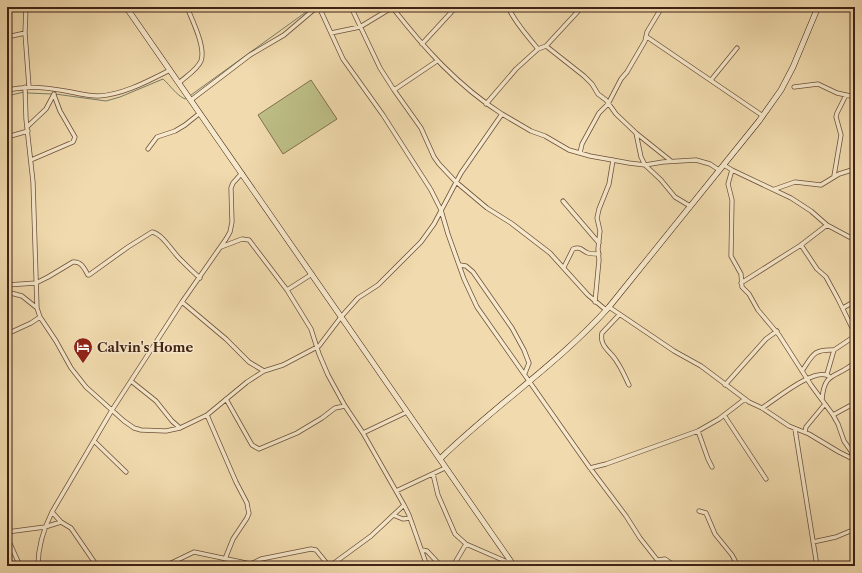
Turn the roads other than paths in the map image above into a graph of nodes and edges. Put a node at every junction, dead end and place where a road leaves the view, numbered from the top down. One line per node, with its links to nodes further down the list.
1 (26, 7): 15 (street)
2 (126, 7): 24 (main road)
3 (187, 7): 26 (street)
4 (318, 7): 16 (street); 35 (street)
5 (351, 7): 14 (street)
6 (456, 7): 19 (street)
7 (508, 7): 22 (street)
8 (582, 7): 20 (street)
9 (662, 7): 18 (street)
10 (818, 7): 40 (main road)
11 (845, 7): 13 (street)
12 (393, 8): 14 (street); 19 (street)
13 (855, 8)
14 (360, 28): 16 (street); 31 (street)
15 (25, 33): 17 (street); 28 (street)
16 (331, 33): 60 (street)
17 (7, 37)
18 (646, 37): 25 (street); 37 (street)
19 (422, 44): 23 (street)
20 (546, 46): 22 (street); 37 (street)
21 (737, 48): 25 (street)
22 (538, 49): 36 (street)
23 (437, 61): 31 (street); 36 (street)
24 (170, 70): 26 (main road); 29 (street)
25 (711, 80): 40 (street)
26 (179, 83): 35 (main road)
27 (794, 86): 33 (street)
28 (27, 87): 29 (street); 30 (street); 41 (street)
29 (56, 89): 32 (street)
30 (7, 90)
31 (394, 90): 56 (street)
32 (54, 95): 41 (street); 46 (street)
33 (846, 95): 34 (street); 55 (street)
34 (855, 97)
35 (190, 100): 38 (main road)
36 (486, 104): 39 (street)
37 (608, 104): 42 (street); 45 (street)
38 (200, 113): 44 (street); 54 (main road)
39 (502, 114): 45 (street); 56 (street)
40 (763, 116): 50 (main road)
41 (27, 129): 43 (street); 46 (street)
42 (636, 133): 48 (street); 49 (street)
43 (7, 137)
44 (148, 149)
45 (580, 153): 47 (street)
46 (31, 160): 71 (street)
47 (613, 160): 49 (street); 63 (street)
48 (671, 161): 49 (street); 52 (street)
49 (644, 165): 59 (street)
50 (724, 165): 52 (main road); 53 (street)
51 (855, 169): 55 (street)
52 (719, 170): 59 (main road)
53 (732, 170): 57 (street); 72 (street)
54 (242, 173): 65 (street); 69 (main road)
55 (834, 176): 57 (street)
56 (456, 182): 60 (street); 68 (street)
57 (774, 190): 61 (street)
58 (563, 201): 63 (street)
59 (690, 206): 81 (main road)
60 (441, 210): 67 (street); 84 (street)
61 (827, 225): 62 (street); 64 (street)
62 (855, 240)
63 (599, 244): 66 (street)
64 (801, 245): 72 (street); 80 (street)
65 (220, 247): 70 (street); 74 (street)
66 (599, 254): 68 (street); 78 (street)
67 (460, 265): 93 (street); 93 (street)
68 (564, 267): 78 (street)
69 (312, 274): 74 (street); 84 (main road)
70 (200, 278): 71 (street); 77 (street)
71 (36, 283): 73 (street); 79 (street)
72 (741, 283): 85 (street)
73 (7, 285)
74 (287, 290): 88 (street)
75 (7, 292): 79 (street)
76 (855, 301): 80 (street)
77 (182, 302): 91 (street); 96 (street)
78 (595, 302): 81 (street)
79 (37, 308): 83 (street)
80 (843, 308): 87 (street)
81 (608, 309): 82 (street); 97 (main road)
82 (619, 315): 98 (street); 99 (street)
83 (40, 317): 86 (street); 106 (street)
84 (340, 317): 88 (street); 107 (main road)
85 (777, 331): 92 (street); 99 (street)
86 (7, 334)
87 (855, 335): 89 (street)
88 (317, 348): 91 (street); 104 (street)
89 (834, 350): 92 (street); 94 (street)
90 (855, 362): 94 (street)
91 (264, 371): 100 (street)
92 (802, 371): 95 (street)
93 (525, 373): 97 (street)
94 (829, 376): 95 (street); 102 (street)
95 (807, 379): 102 (street); 105 (street)
96 (131, 381): 106 (street); 111 (street)
97 (531, 381): 117 (main road); 122 (street)
98 (629, 384)
99 (725, 384): 101 (street)
100 (226, 399): 104 (street); 108 (street)
101 (745, 399): 105 (street); 109 (street)
102 (823, 402): 110 (street); 114 (street)
103 (855, 403): 110 (street)
104 (345, 406): 115 (street)
105 (762, 408): 112 (street)
106 (112, 410): 111 (street); 116 (street)
107 (407, 412): 115 (street); 117 (main road)
108 (207, 415): 111 (street); 140 (street)
109 (724, 415): 113 (street); 125 (street)
110 (833, 416): 118 (street)
111 (180, 428)
112 (795, 429): 114 (street); 137 (street)
113 (698, 431): 120 (street); 122 (street)
114 (805, 432): 118 (street)
115 (363, 433): 126 (street)
116 (94, 441): 123 (street); 129 (street)
117 (440, 459): 121 (main road)
118 (853, 459): 119 (street)
119 (855, 463)
120 (712, 467)
121 (445, 468): 124 (street); 142 (main road)
122 (590, 468): 141 (street)
123 (126, 472)
124 (433, 474): 126 (street); 138 (street)
125 (766, 479)
126 (396, 491): 127 (street)
127 (404, 505): 130 (street); 131 (street)
128 (699, 511): 154 (street)
129 (52, 512): 132 (street); 133 (street)
130 (393, 515): 131 (street); 148 (street)
131 (410, 518): 139 (street)
132 (61, 522): 133 (street); 145 (street)
133 (45, 527): 135 (street); 144 (street)
134 (855, 529): 137 (street)
135 (7, 532)
136 (7, 537): 143 (street)
137 (813, 542): 155 (street)
138 (466, 544): 142 (street); 151 (street)
139 (422, 550): 149 (street); 150 (street)
140 (225, 559): 146 (street); 147 (street)
141 (658, 560): 152 (street); 153 (street)
142 (513, 565)
143 (20, 566)
144 (38, 566)
145 (97, 566)
146 (165, 566)
147 (249, 566): 148 (street)
148 (330, 566)
149 (427, 566)
150 (442, 566)
151 (453, 566)
152 (662, 566)
153 (675, 566)
154 (738, 566)
155 (817, 566)

